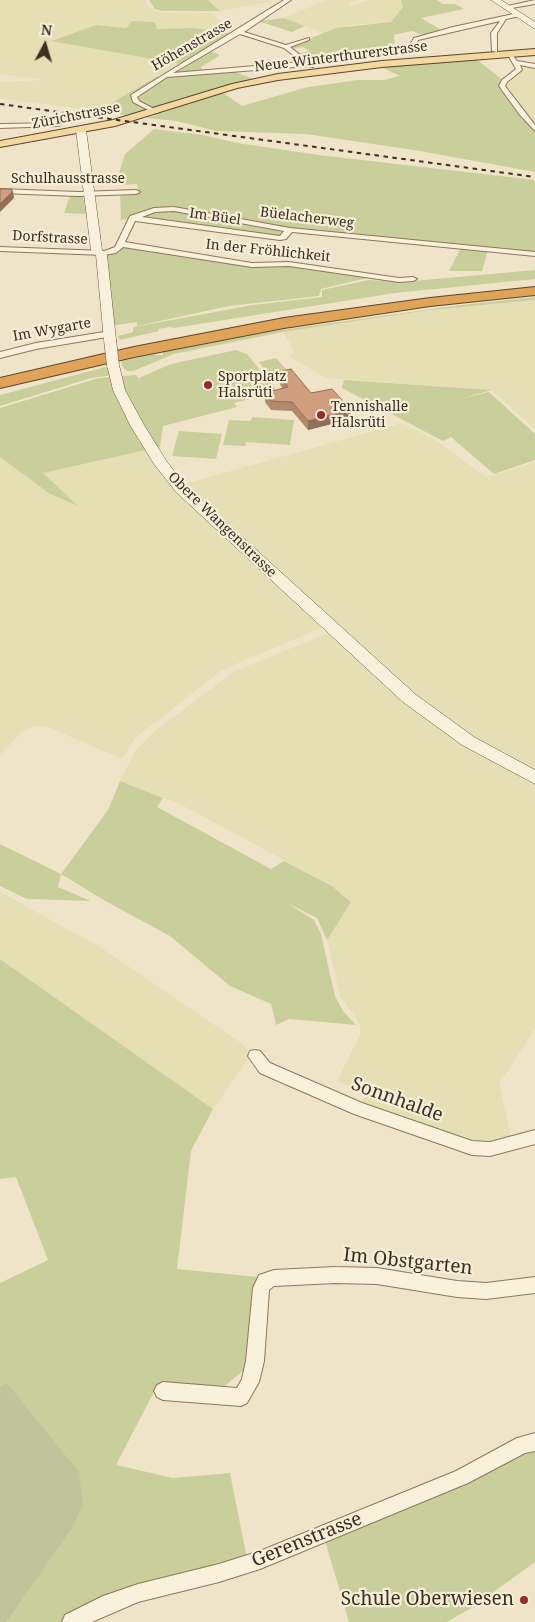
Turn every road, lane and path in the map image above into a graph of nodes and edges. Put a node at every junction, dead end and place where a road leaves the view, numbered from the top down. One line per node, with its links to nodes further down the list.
1 (288, 0): 8 (street, Höhenstrasse)
2 (495, 0): 4 (street)
3 (535, 2): 4 (street)
4 (506, 7): 5 (street)
5 (518, 15): 6 (street); 7 (street)
6 (505, 17): 10 (street); 12 (street)
7 (535, 26)
8 (240, 32): 11 (street); 19 (street, Höhenstrasse)
9 (307, 39): 11 (street)
10 (419, 46)
11 (286, 47): 16 (street)
12 (495, 51)
13 (535, 52): 14 (main road, Neue Winterthurerstrasse)
14 (509, 54): 15 (street); 18 (main road, Neue Winterthurerstrasse)
15 (515, 62): 17 (street); 23 (street)
16 (307, 64): 18 (street); 19 (street)
17 (535, 66)
18 (316, 71): 20 (main road, Neue Winterthurerstrasse)
19 (163, 76): 20 (street, Höhenstrasse)
20 (156, 112): 24 (main road, Zürichstrasse)
21 (3, 122): 22 (street)
22 (58, 124)
23 (535, 129)
24 (81, 130): 25 (main road, Zürichstrasse); 28 (street, Obere Wangenstrasse)
25 (0, 144)
26 (0, 191): 28 (street, Schulhausstrasse)
27 (136, 192): 28 (street, Schulhausstrasse)
28 (90, 194): 33 (street, Obere Wangenstrasse)
29 (133, 218): 30 (street, Büelacherweg); 30 (street, Im Büel); 31 (street)
30 (290, 230): 34 (street, Büelacherweg)
31 (120, 244): 33 (street); 35 (street, In der Fröhlichkeit)
32 (0, 249): 33 (street, Dorfstrasse)
33 (99, 253): 38 (street, Obere Wangenstrasse)
34 (535, 254)
35 (413, 279)
36 (535, 284): 40 (highway)
37 (535, 291): 41 (highway)
38 (110, 337): 39 (street, Im Wygarte); 42 (street, Obere Wangenstrasse, bridge)
39 (0, 355)
40 (0, 374)
41 (0, 383)
42 (535, 778)
43 (255, 1056): 44 (street, Sonnhalde)
44 (535, 1137)
45 (535, 1285): 46 (street, Im Obstgarten)
46 (163, 1391)
47 (535, 1442): 48 (street, Gerenstrasse)
48 (72, 1622)

